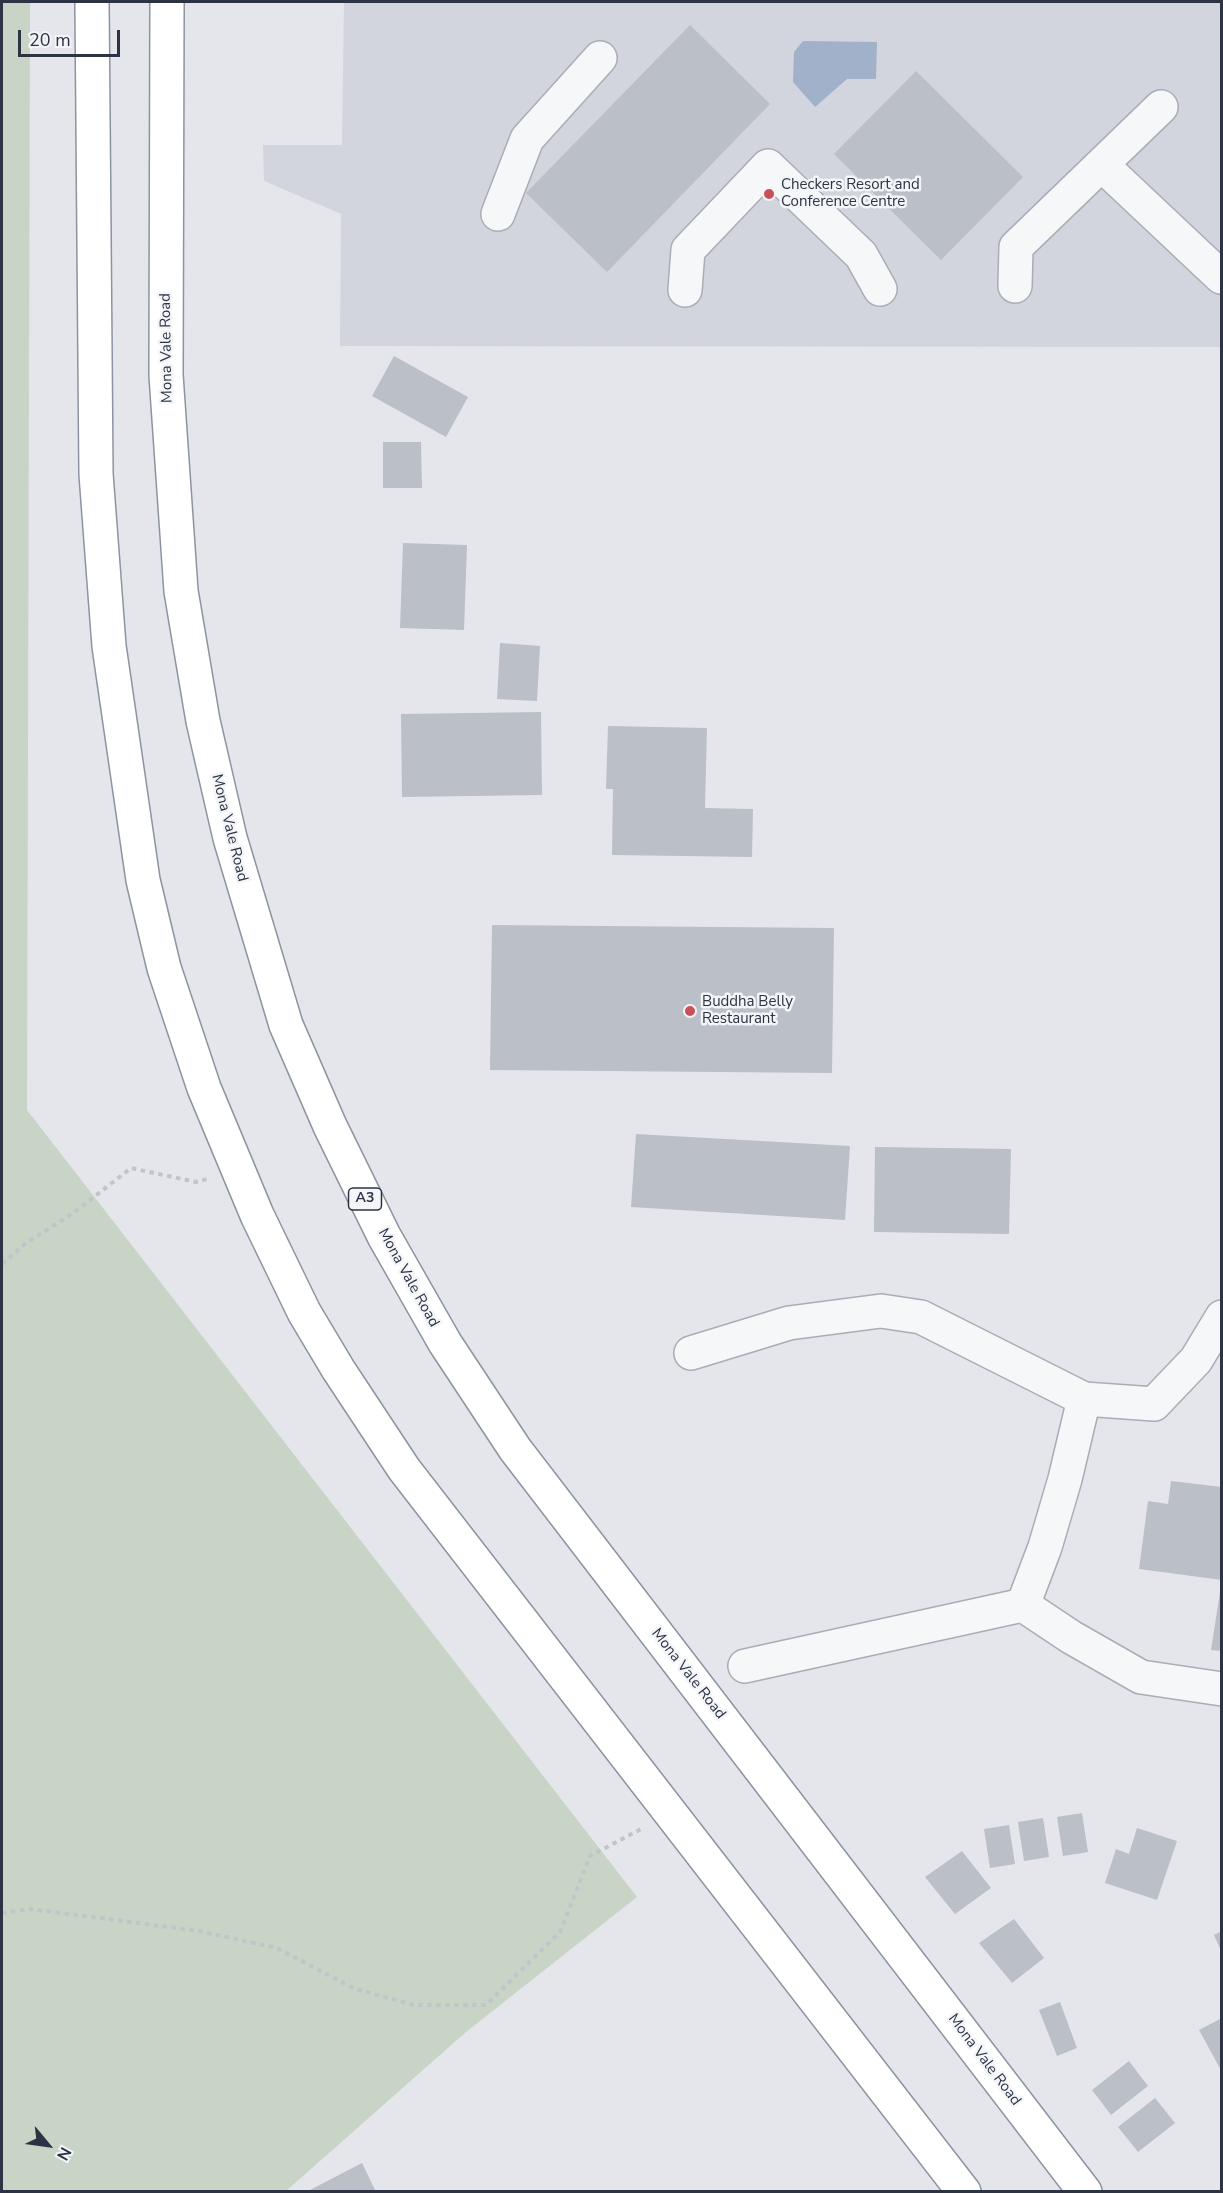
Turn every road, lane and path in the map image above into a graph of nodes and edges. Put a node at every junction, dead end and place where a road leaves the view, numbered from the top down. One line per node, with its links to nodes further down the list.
1 (92, 2): 11 (highway)
2 (167, 2): 22 (highway, Mona Vale Road / A3)
3 (600, 58): 6 (lane)
4 (1161, 107): 5 (lane)
5 (1102, 165): 7 (lane); 8 (lane)
6 (498, 214)
7 (1221, 278)
8 (1015, 286)
9 (880, 289): 10 (lane)
10 (685, 290)
11 (238, 1170): 12 (path); 19 (highway)
12 (2, 1264)
13 (1221, 1317): 15 (lane)
14 (691, 1353): 15 (lane)
15 (1084, 1399): 16 (lane)
16 (1023, 1605): 17 (lane); 18 (lane)
17 (745, 1666)
18 (1221, 1689)
19 (670, 1813): 20 (path); 21 (highway)
20 (2, 1913)
21 (964, 2192)
22 (1085, 2192)

